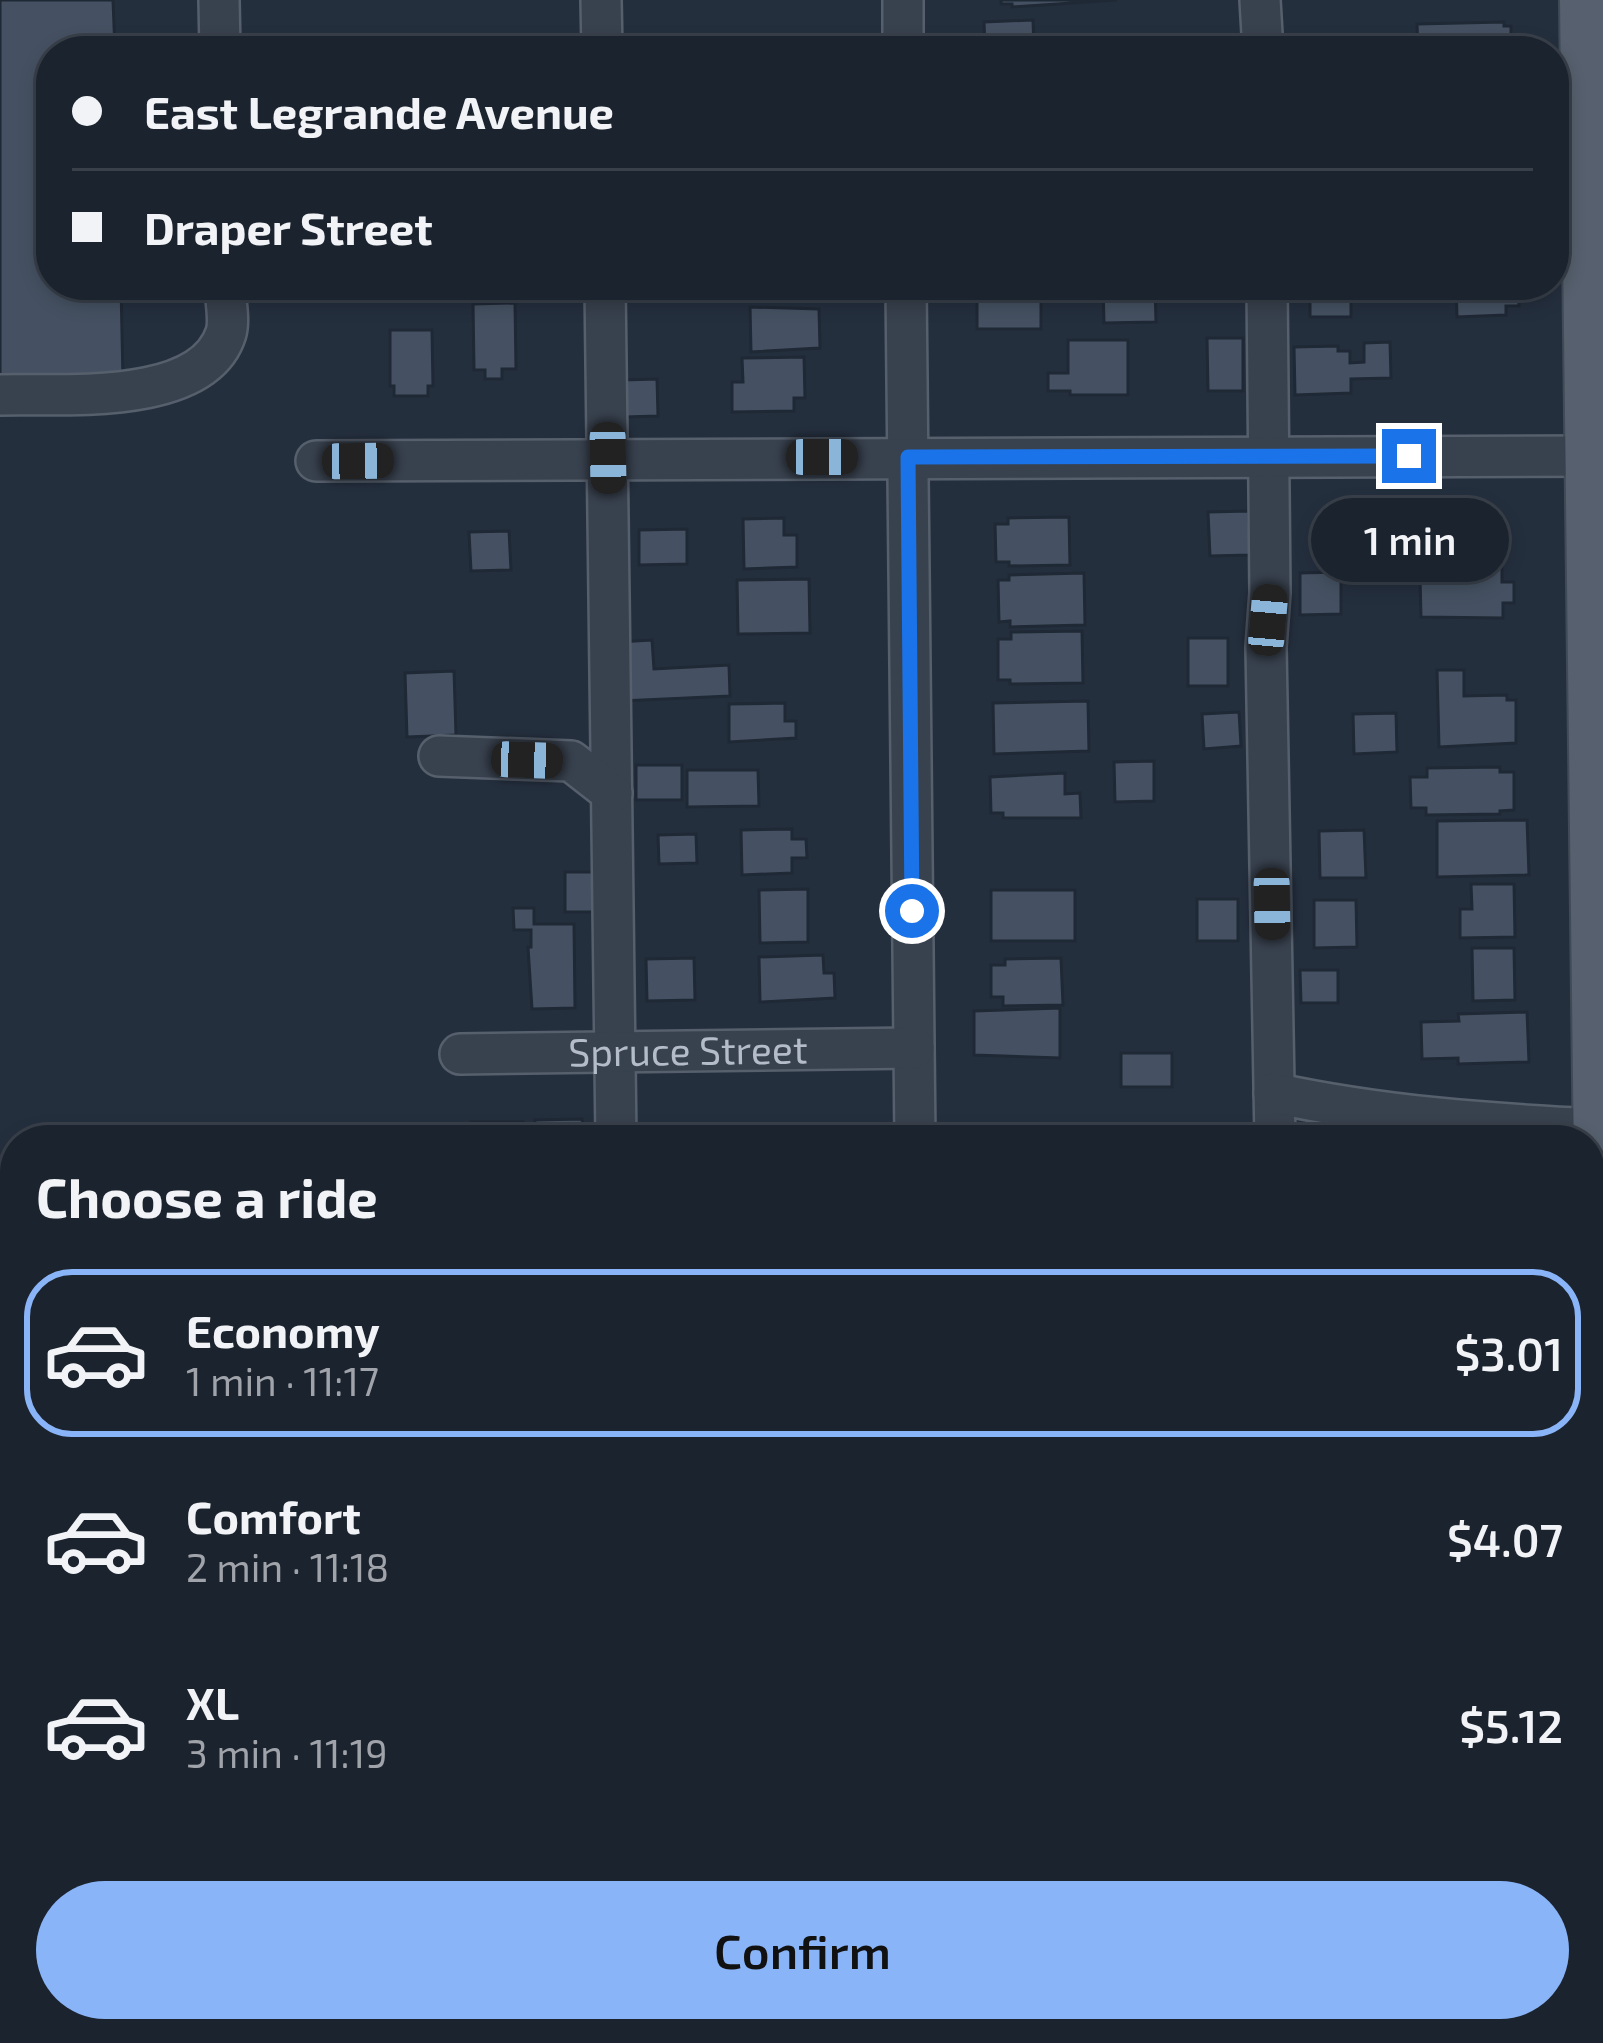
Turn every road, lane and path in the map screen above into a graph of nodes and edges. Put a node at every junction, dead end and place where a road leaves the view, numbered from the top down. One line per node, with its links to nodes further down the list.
1 (219, 0): 6 (street)
2 (601, 0): 7 (street)
3 (903, 0): 8 (street)
4 (1260, 0): 9 (street)
5 (1584, 0): 15 (main road)
6 (220, 36)
7 (602, 36)
8 (903, 36)
9 (1262, 36)
10 (225, 300): 14 (street)
11 (605, 300): 18 (street)
12 (906, 300): 16 (street)
13 (1267, 300): 17 (street)
14 (0, 394)
15 (1596, 456): 17 (street); 32 (main road)
16 (908, 457): 17 (street); 18 (street); 24 (street)
17 (1268, 457): 27 (street)
18 (608, 458): 19 (street); 20 (street)
19 (316, 461)
20 (611, 725): 22 (street); 23 (street)
21 (440, 756): 22 (street)
22 (571, 761): 23 (street)
23 (612, 793): 25 (street)
24 (914, 1048): 25 (street, Spruce Street); 29 (street)
25 (615, 1052): 26 (street, Spruce Street); 28 (street)
26 (460, 1054)
27 (1274, 1093): 30 (street); 31 (street)
28 (616, 1125)
29 (915, 1125)
30 (1275, 1125)
31 (1500, 1125)
32 (1597, 1125)

